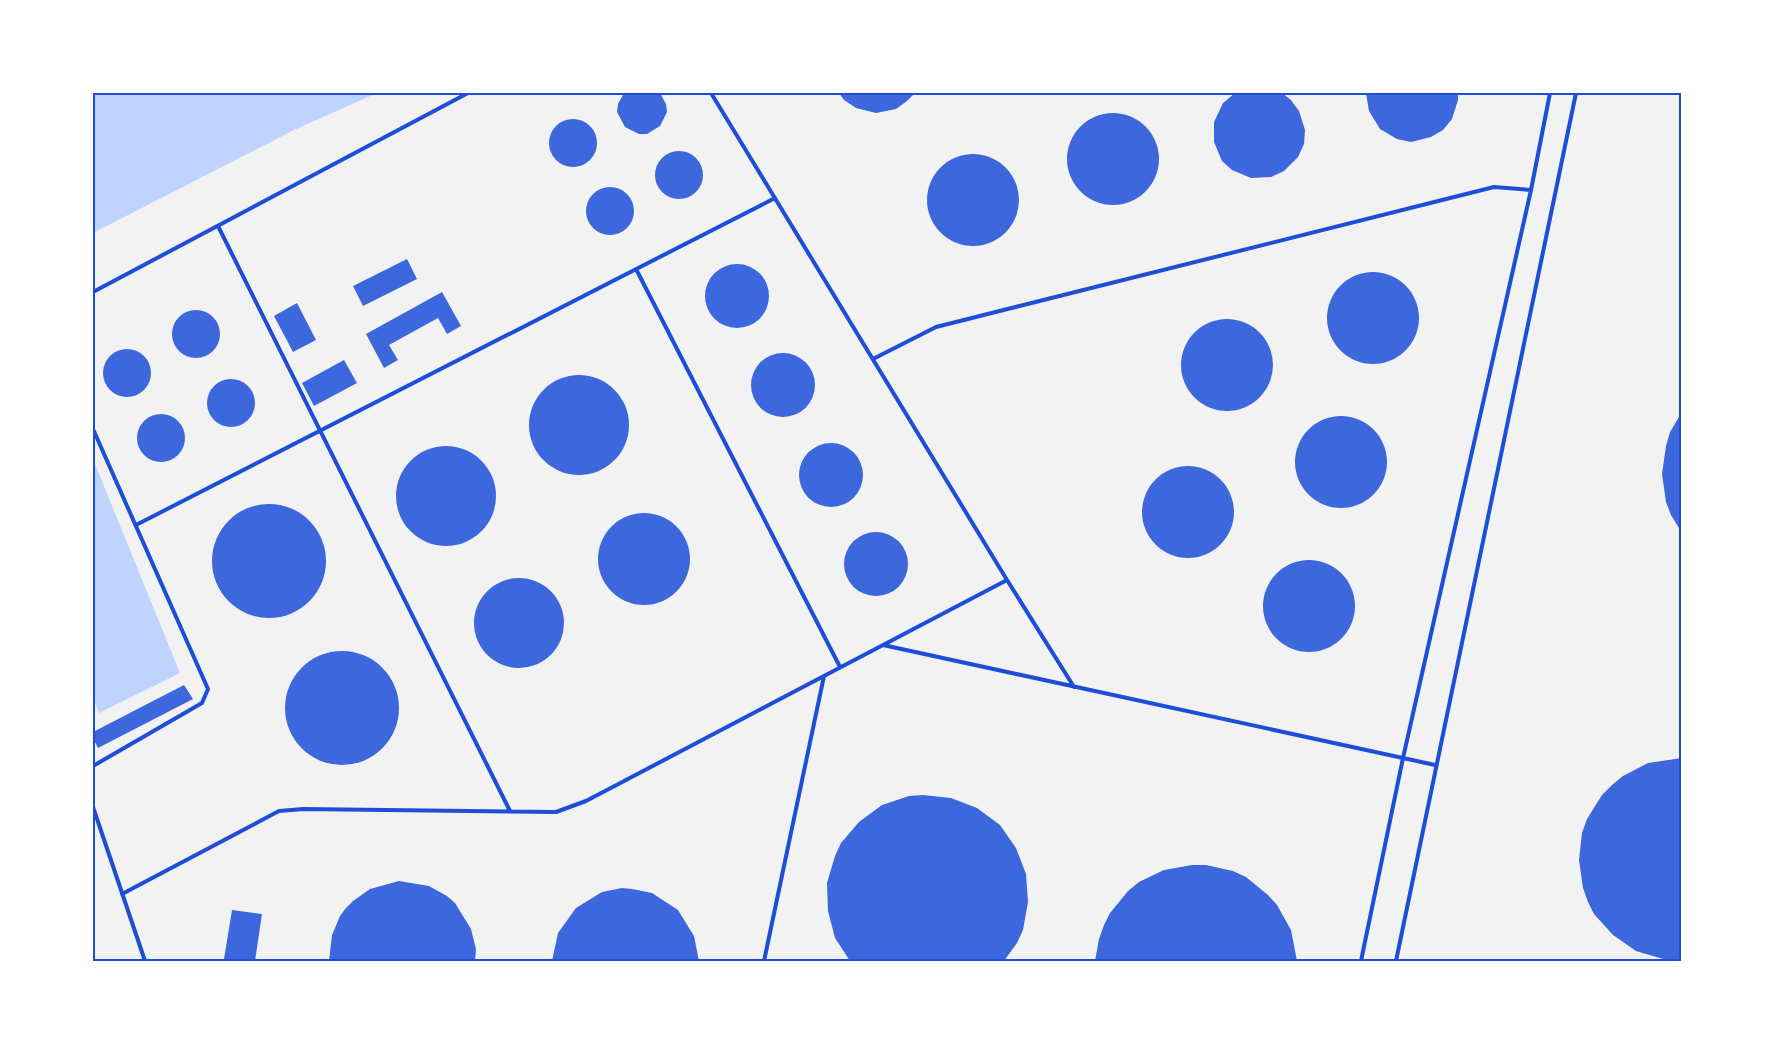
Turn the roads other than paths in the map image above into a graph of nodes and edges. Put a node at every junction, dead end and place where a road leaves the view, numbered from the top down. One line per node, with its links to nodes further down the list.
1 (468, 93): 7 (lane)
2 (711, 93): 6 (lane)
3 (1550, 93): 5 (lane)
4 (1576, 93): 20 (lane)
5 (1531, 190): 10 (lane); 19 (lane)
6 (775, 198): 8 (lane); 10 (lane)
7 (218, 226): 9 (lane); 12 (lane)
8 (636, 269): 12 (lane); 16 (lane)
9 (93, 292)
10 (873, 359): 14 (lane)
11 (93, 429): 13 (lane)
12 (320, 431): 13 (lane); 23 (lane)
13 (136, 525): 21 (lane)
14 (1007, 580): 15 (lane); 18 (lane)
15 (883, 645): 16 (lane); 18 (lane)
16 (840, 668): 17 (lane)
17 (825, 676): 23 (lane); 26 (lane)
18 (1074, 687): 19 (lane)
19 (1403, 758): 20 (lane); 27 (lane)
20 (1436, 765): 28 (lane)
21 (93, 766)
22 (93, 807): 24 (lane)
23 (510, 811): 24 (lane)
24 (122, 894): 25 (lane)
25 (145, 961)
26 (764, 961)
27 (1361, 961)
28 (1396, 961)

